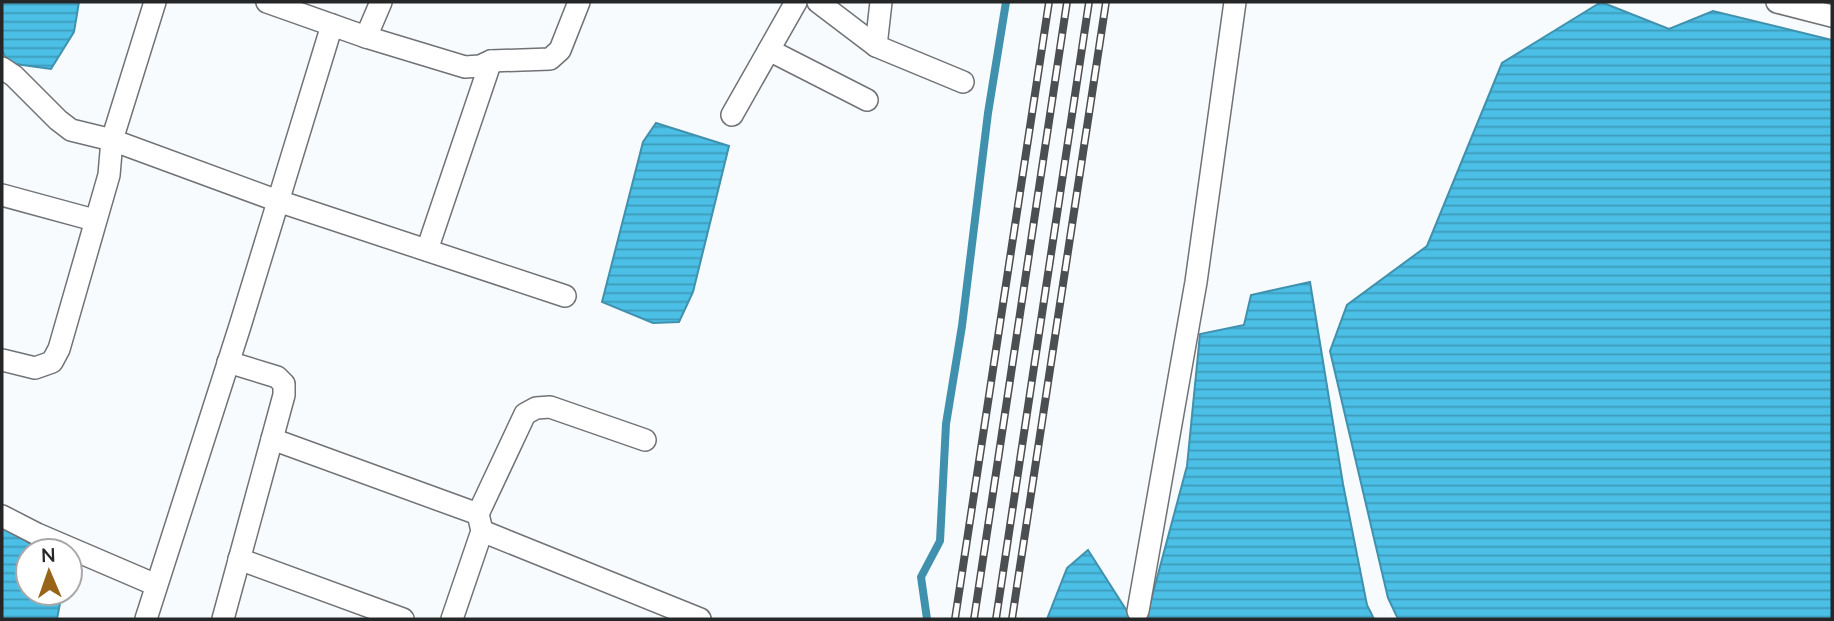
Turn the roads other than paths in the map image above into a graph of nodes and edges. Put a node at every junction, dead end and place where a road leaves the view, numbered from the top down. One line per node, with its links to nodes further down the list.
1 (155, 2): 20 (street)
2 (267, 2): 11 (street)
3 (381, 2): 12 (street)
4 (579, 2): 15 (street)
5 (796, 2): 14 (street)
6 (818, 2): 13 (street)
7 (881, 2): 13 (street)
8 (1234, 2): 34 (street)
9 (1777, 2): 10 (street)
10 (1832, 16)
11 (332, 25): 12 (street); 22 (street)
12 (366, 37): 15 (street)
13 (876, 46): 17 (street)
14 (769, 50): 18 (street); 19 (street)
15 (491, 61): 24 (street)
16 (2, 68): 20 (street)
17 (963, 82)
18 (867, 100)
19 (732, 115)
20 (112, 140): 22 (street); 23 (street)
21 (2, 195): 23 (street)
22 (278, 201): 24 (street); 27 (street)
23 (94, 220): 26 (street)
24 (427, 250): 25 (street)
25 (565, 296)
26 (2, 360)
27 (228, 362): 28 (street); 33 (street)
28 (272, 439): 31 (street); 32 (street)
29 (645, 440): 31 (street)
30 (2, 516): 33 (street)
31 (480, 522): 38 (street); 39 (street)
32 (239, 559): 36 (street); 37 (street)
33 (156, 585): 35 (street)
34 (1138, 611)
35 (146, 619)
36 (223, 619)
37 (402, 619)
38 (452, 619)
39 (700, 619)

